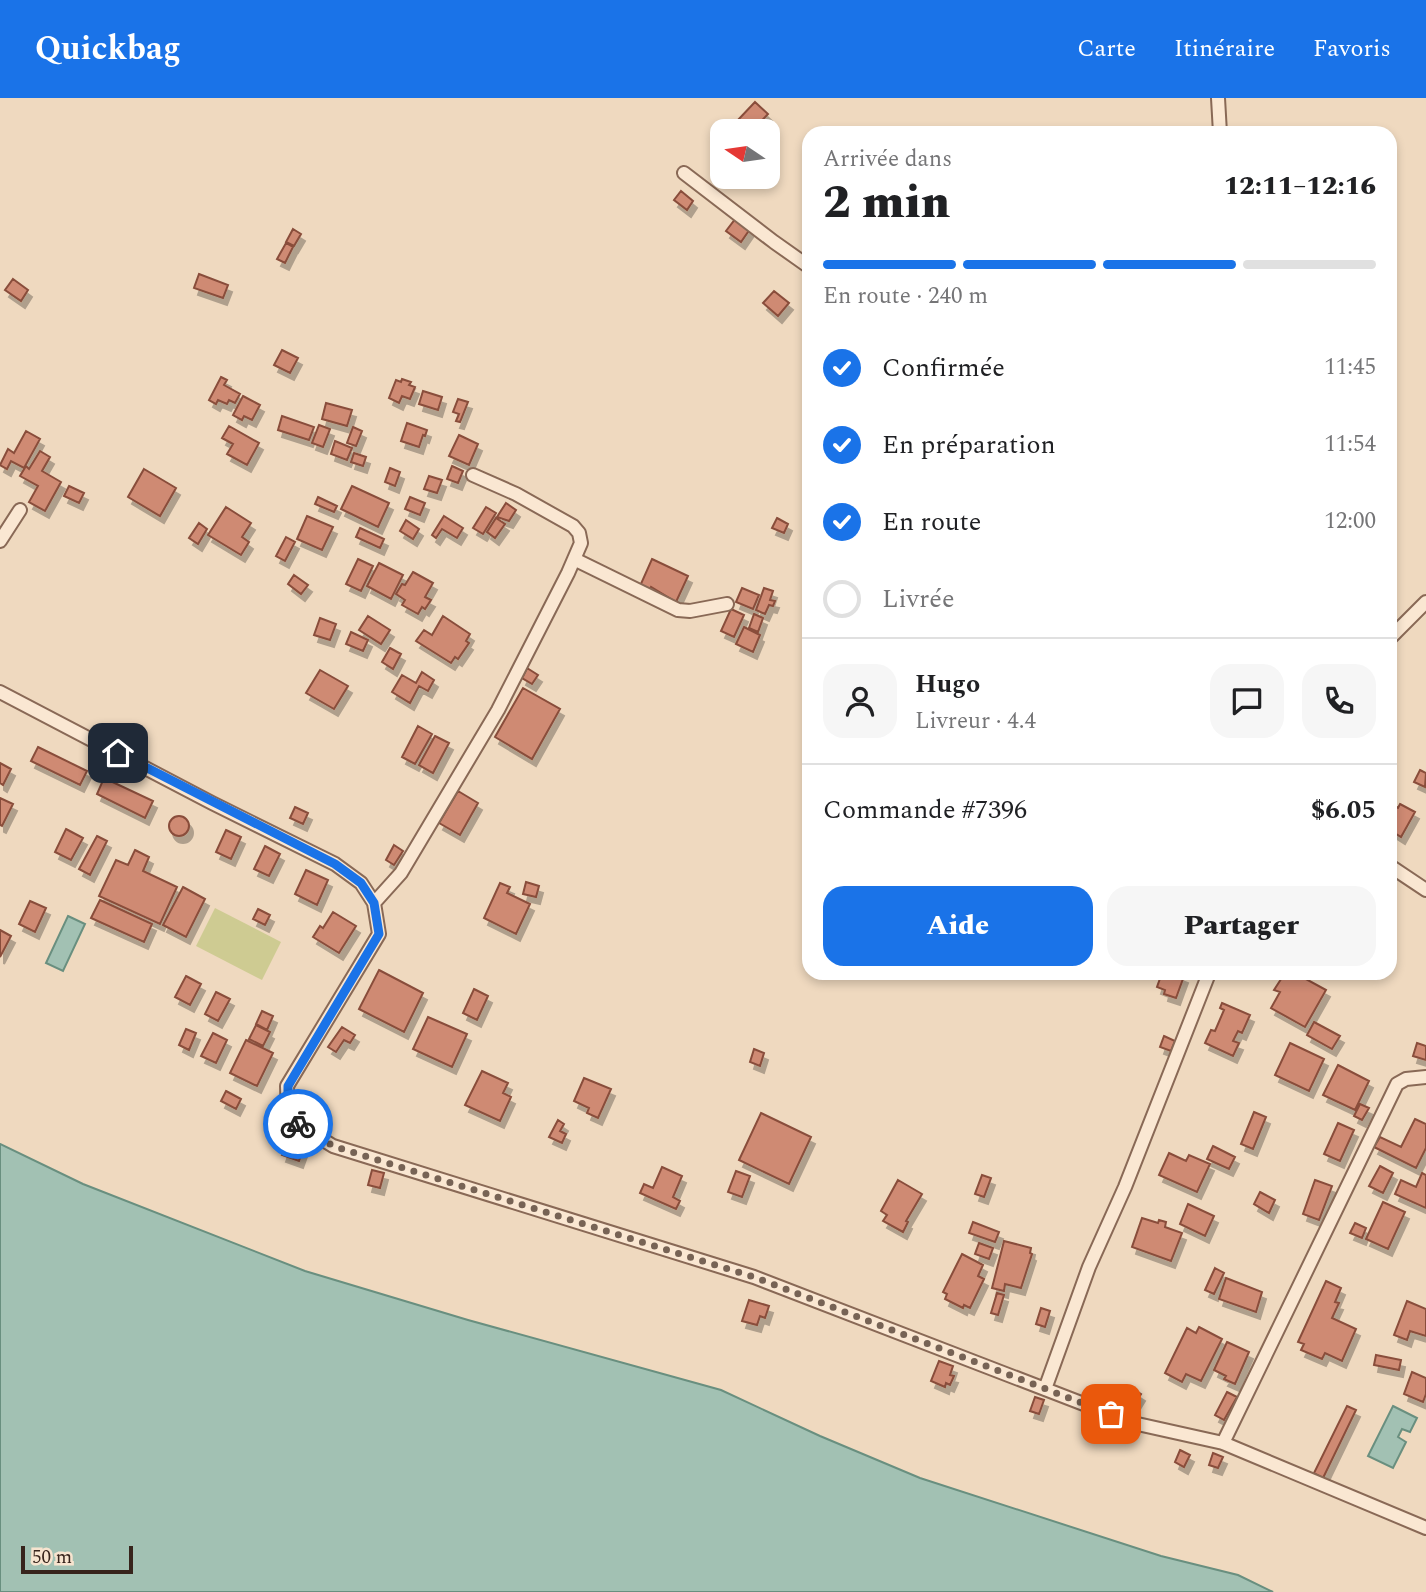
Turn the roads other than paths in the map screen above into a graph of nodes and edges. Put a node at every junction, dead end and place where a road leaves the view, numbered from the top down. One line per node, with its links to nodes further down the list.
1 (1218, 98): 2 (street)
2 (1220, 126)
3 (684, 173): 4 (street)
4 (802, 262)
5 (473, 475): 8 (street)
6 (20, 510): 7 (street)
7 (0, 541)
8 (574, 559): 10 (street); 15 (street)
9 (1426, 602): 11 (street)
10 (727, 604)
11 (1397, 631)
12 (0, 692): 15 (street)
13 (1397, 871): 14 (street)
14 (1426, 890)
15 (374, 903): 18 (street)
16 (1206, 980): 18 (street)
17 (1426, 1077): 19 (street)
18 (1045, 1389): 19 (street)
19 (1223, 1443): 20 (street)
20 (1426, 1528)

